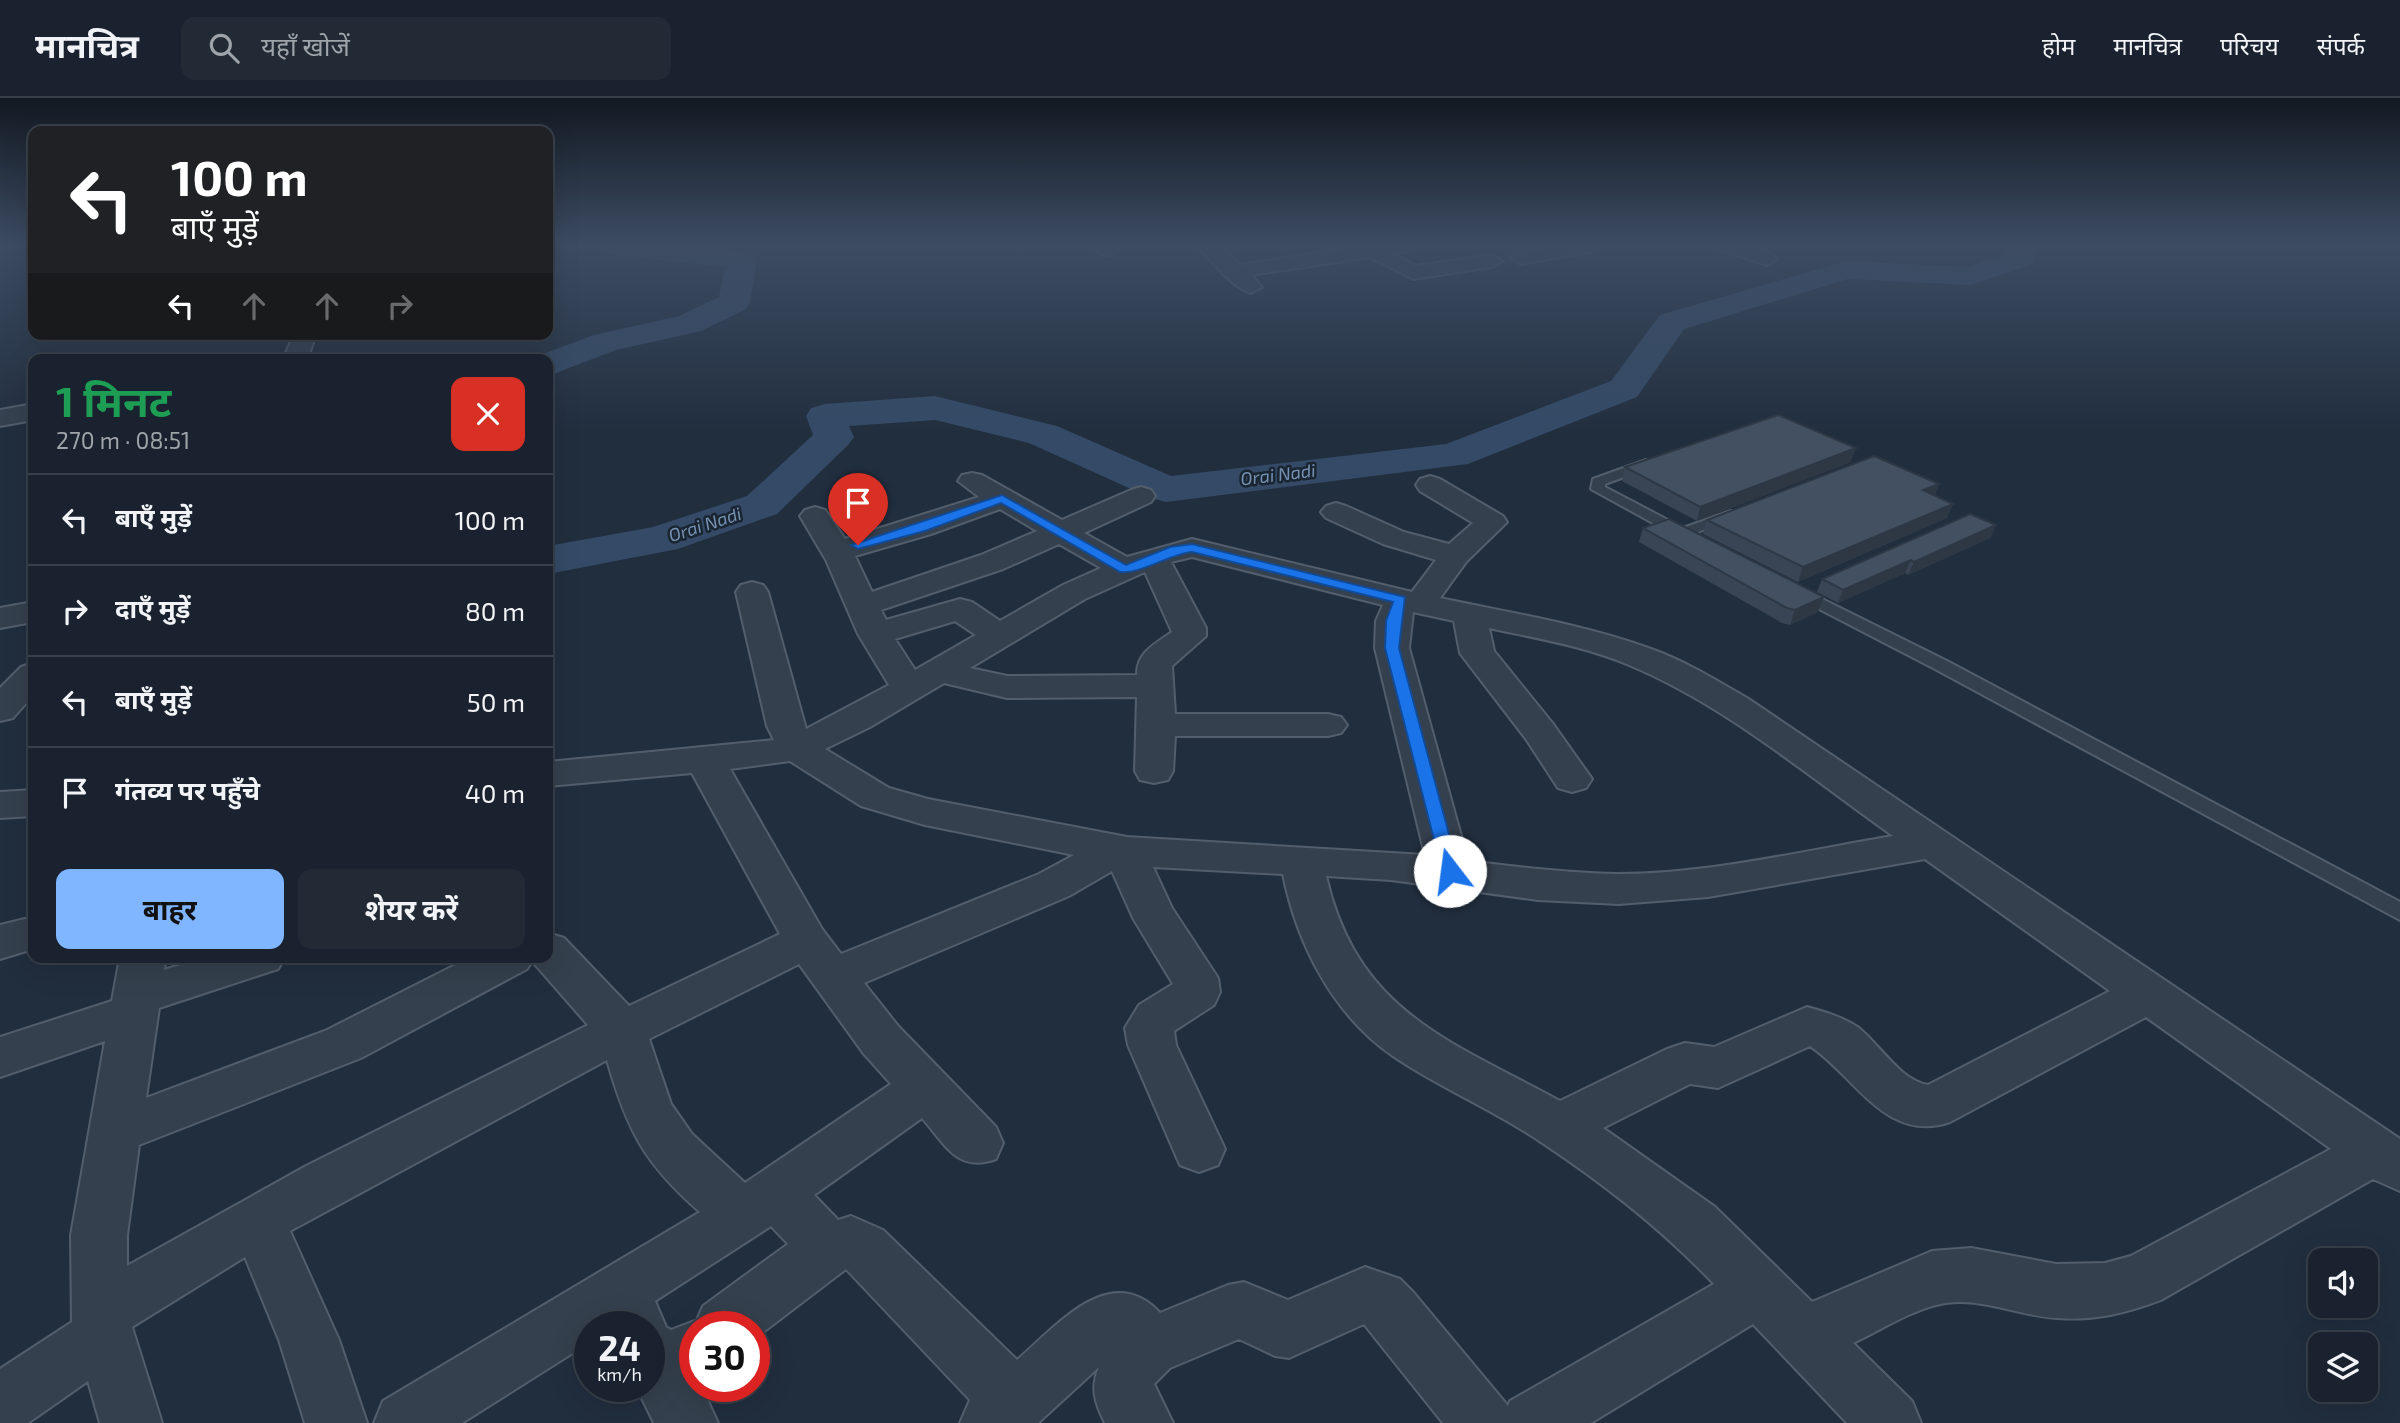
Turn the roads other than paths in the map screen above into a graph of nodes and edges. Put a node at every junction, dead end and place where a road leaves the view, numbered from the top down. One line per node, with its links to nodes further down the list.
1 (28, 413): 2 (street)
2 (0, 418)
3 (1659, 459): 12 (lane)
4 (972, 481): 7 (street)
5 (1430, 485): 15 (street)
6 (1141, 496): 11 (street)
7 (1002, 499): 11 (street); 14 (street)
8 (1747, 509): 12 (lane)
9 (1336, 512): 15 (street)
10 (815, 516): 14 (street)
11 (1061, 534): 16 (street); 24 (street)
12 (1682, 534): 13 (lane)
13 (1705, 545)
14 (837, 551): 24 (street)
15 (1455, 555): 20 (street)
16 (1139, 563): 20 (street); 25 (street); 27 (street)
17 (1822, 581): 18 (lane)
18 (1791, 589): 39 (lane)
19 (752, 592): 30 (street)
20 (1410, 602): 22 (street); 38 (street)
21 (28, 613): 23 (street)
22 (1469, 614): 34 (street); 35 (street)
23 (0, 618)
24 (869, 620): 25 (street); 26 (street)
25 (997, 634): 26 (street)
26 (923, 680): 27 (street); 30 (street)
27 (1154, 686): 29 (street)
28 (1328, 725): 29 (street)
29 (1157, 726): 32 (street)
30 (796, 748): 31 (street); 36 (street)
31 (707, 759): 33 (street); 43 (street)
32 (1154, 771)
33 (553, 774)
34 (1572, 779)
35 (1931, 844): 38 (street); 47 (street)
36 (1122, 850): 37 (street); 43 (street); 54 (street)
37 (1302, 862): 38 (street); 51 (street)
38 (1450, 871)
39 (2400, 912)
40 (28, 934): 41 (street)
41 (0, 942)
42 (553, 955): 48 (street)
43 (820, 958): 48 (street); 50 (street)
44 (238, 963): 46 (street)
45 (499, 963): 52 (street)
46 (139, 988): 49 (street); 52 (street)
47 (2147, 994): 51 (street); 55 (street)
48 (622, 1030): 56 (street); 57 (street)
49 (0, 1057)
50 (924, 1089): 53 (street); 56 (street)
51 (1559, 1126): 59 (street)
52 (115, 1132): 61 (street)
53 (977, 1143)
54 (1199, 1149)
55 (2388, 1159): 62 (street)
56 (760, 1204): 58 (street); 63 (street)
57 (258, 1221): 61 (street); 69 (street)
58 (828, 1248): 60 (street); 67 (street)
59 (1759, 1289): 62 (street); 73 (street)
60 (744, 1311)
61 (102, 1325): 66 (street); 68 (street)
62 (1804, 1335): 74 (street)
63 (665, 1342)
64 (1149, 1348): 67 (street); 71 (street); 72 (street)
65 (574, 1376): 70 (street)
66 (0, 1405)
67 (1003, 1412)
68 (131, 1423)
69 (336, 1423)
70 (405, 1423)
71 (1142, 1423)
72 (1483, 1423)
73 (1532, 1423)
74 (1890, 1423)

